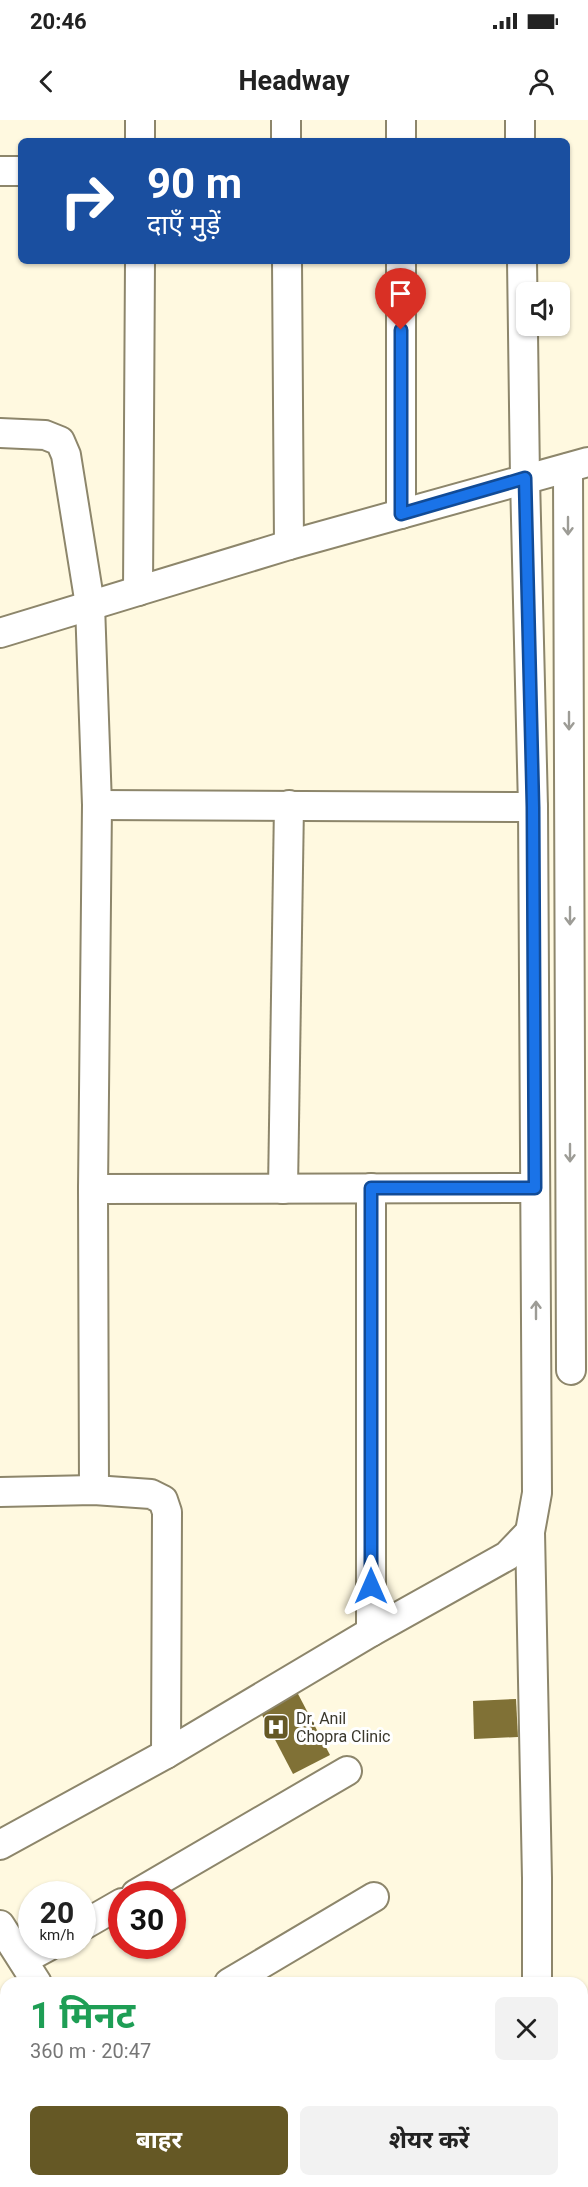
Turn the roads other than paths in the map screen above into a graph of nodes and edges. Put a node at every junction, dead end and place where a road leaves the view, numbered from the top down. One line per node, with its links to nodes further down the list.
1 (140, 120): 5 (street)
2 (286, 120): 6 (street)
3 (401, 120): 7 (street)
4 (520, 120): 8 (street)
5 (140, 138)
6 (286, 138)
7 (401, 138)
8 (520, 138)
9 (0, 171): 10 (street)
10 (18, 171)
11 (140, 264): 20 (street)
12 (287, 264): 19 (street)
13 (401, 264): 18 (street)
14 (522, 264): 17 (street)
15 (0, 433): 21 (street)
16 (578, 465): 17 (street); 27 (street, one-way to 27)
17 (525, 478): 18 (street); 25 (street)
18 (401, 514): 19 (street)
19 (289, 545): 20 (street)
20 (138, 591): 21 (street)
21 (90, 606): 22 (street); 24 (street)
22 (0, 633)
23 (289, 805): 24 (street); 25 (street); 31 (street)
24 (97, 806): 30 (street)
25 (533, 807): 26 (street)
26 (535, 1105): 27 (street); 29 (street)
27 (570, 1105): 33 (street, one-way to 33)
28 (371, 1188): 29 (street); 31 (street); 37 (street)
29 (535, 1188): 32 (street, one-way to 29)
30 (93, 1189): 31 (street); 34 (street)
31 (283, 1189)
32 (536, 1369): 33 (street); 36 (street)
33 (579, 1370)
34 (94, 1490): 35 (street); 38 (street)
35 (0, 1492)
36 (530, 1532): 37 (street); 47 (street)
37 (371, 1632): 38 (street)
38 (166, 1754): 40 (street)
39 (347, 1771): 41 (street)
40 (0, 1845)
41 (158, 1881)
42 (374, 1897): 46 (street)
43 (0, 1925): 45 (street)
44 (40, 1959): 45 (street)
45 (30, 1972)
46 (239, 1977)
47 (537, 1977)

